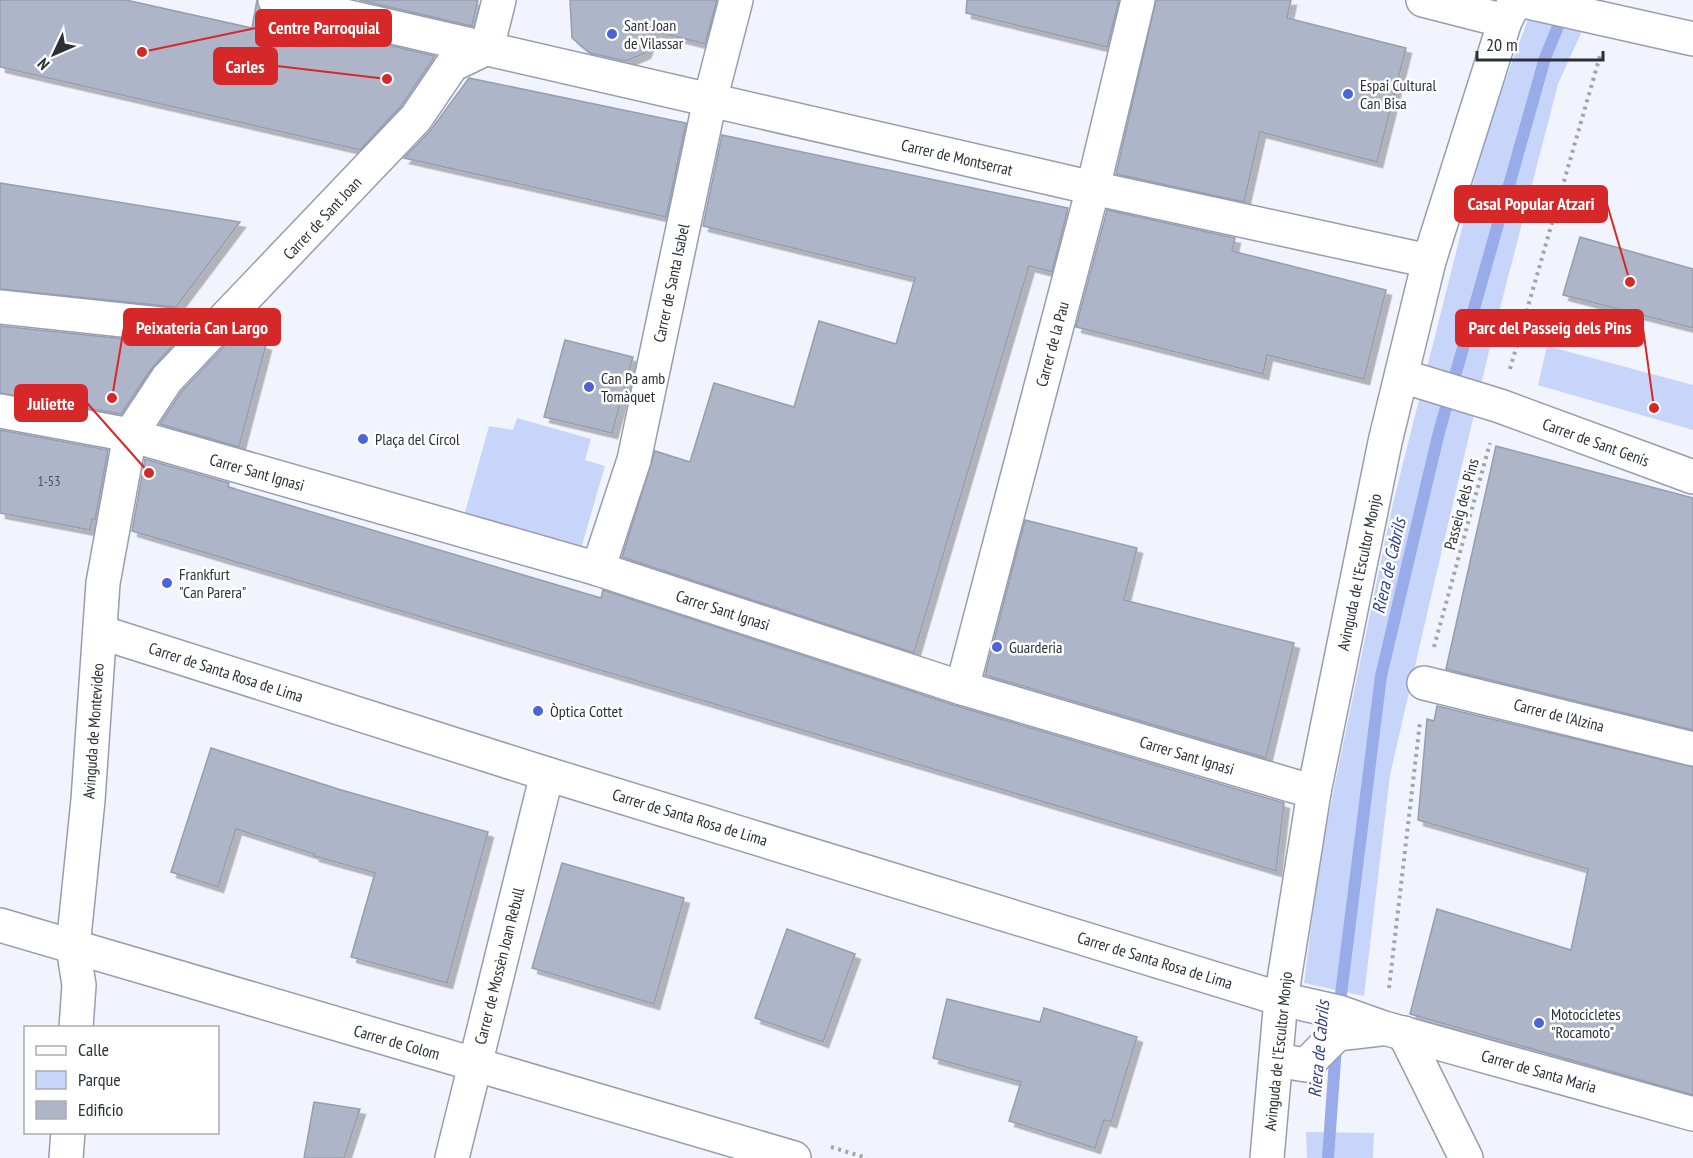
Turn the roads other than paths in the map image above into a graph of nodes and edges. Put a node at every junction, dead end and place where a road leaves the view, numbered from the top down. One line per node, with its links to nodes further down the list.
1 (275, 0): 8 (street, Carrer de Montserrat)
2 (499, 0): 8 (street)
3 (736, 0): 9 (street, Carrer de Santa Isabel)
4 (1138, 0): 10 (street, Carrer de la Pau)
5 (1423, 0): 6 (street)
6 (1513, 7): 7 (street); 11 (street, Avinguda de l'Escultor Monjo)
7 (1693, 39)
8 (487, 48): 9 (street, Carrer de Montserrat); 13 (street, Carrer de Sant Joan)
9 (710, 100): 10 (street, Carrer de Montserrat); 18 (street, Carrer de Santa Isabel)
10 (1093, 188): 11 (street, Carrer de Montserrat); 21 (street, Carrer de la Pau)
11 (1429, 261): 14 (street, Avinguda de l'Escultor Monjo)
12 (0, 307): 13 (street)
13 (216, 330): 16 (street, Carrer de Sant Joan)
14 (1402, 376): 17 (street, Carrer de Sant Genís); 24 (street, Avinguda de l'Escultor Monjo)
15 (0, 411): 16 (street, Carrer Sant Ignasi)
16 (130, 435): 18 (street, Carrer Sant Ignasi); 19 (street, Avinguda de Montevideo)
17 (1693, 477)
18 (598, 569): 21 (street, Carrer Sant Ignasi)
19 (100, 632): 23 (street, Carrer de Santa Rosa de Lima); 26 (street, Avinguda de Montevideo)
20 (1424, 683): 22 (street, Carrer de l'Alzina)
21 (962, 688): 24 (street, Carrer Sant Ignasi)
22 (1693, 749)
23 (547, 774): 27 (street, Carrer de Santa Rosa de Lima); 31 (street, Carrer de Mossèn Joan Rebull)
24 (1314, 792): 27 (street, Avinguda de l'Escultor Monjo)
25 (0, 925): 26 (street, Carrer de Colom)
26 (73, 947): 28 (street, Avinguda de Montevideo); 31 (street, Carrer de Colom)
27 (1281, 999): 29 (street, Carrer de Santa Maria); 30 (street, Avinguda de l'Escultor Monjo)
28 (76, 1026)
29 (1394, 1031): 30 (street, Carrer de Santa Maria); 32 (street, Carrer de Santa Maria); 38 (street)
30 (1276, 1060): 37 (street, Avinguda de l'Escultor Monjo)
31 (474, 1065): 35 (street, Carrer de Mossèn Joan Rebull); 36 (street, Carrer de Colom)
32 (1693, 1114)
33 (68, 1134): 34 (street)
34 (66, 1158)
35 (452, 1158)
36 (794, 1158)
37 (1267, 1158)
38 (1466, 1158)

